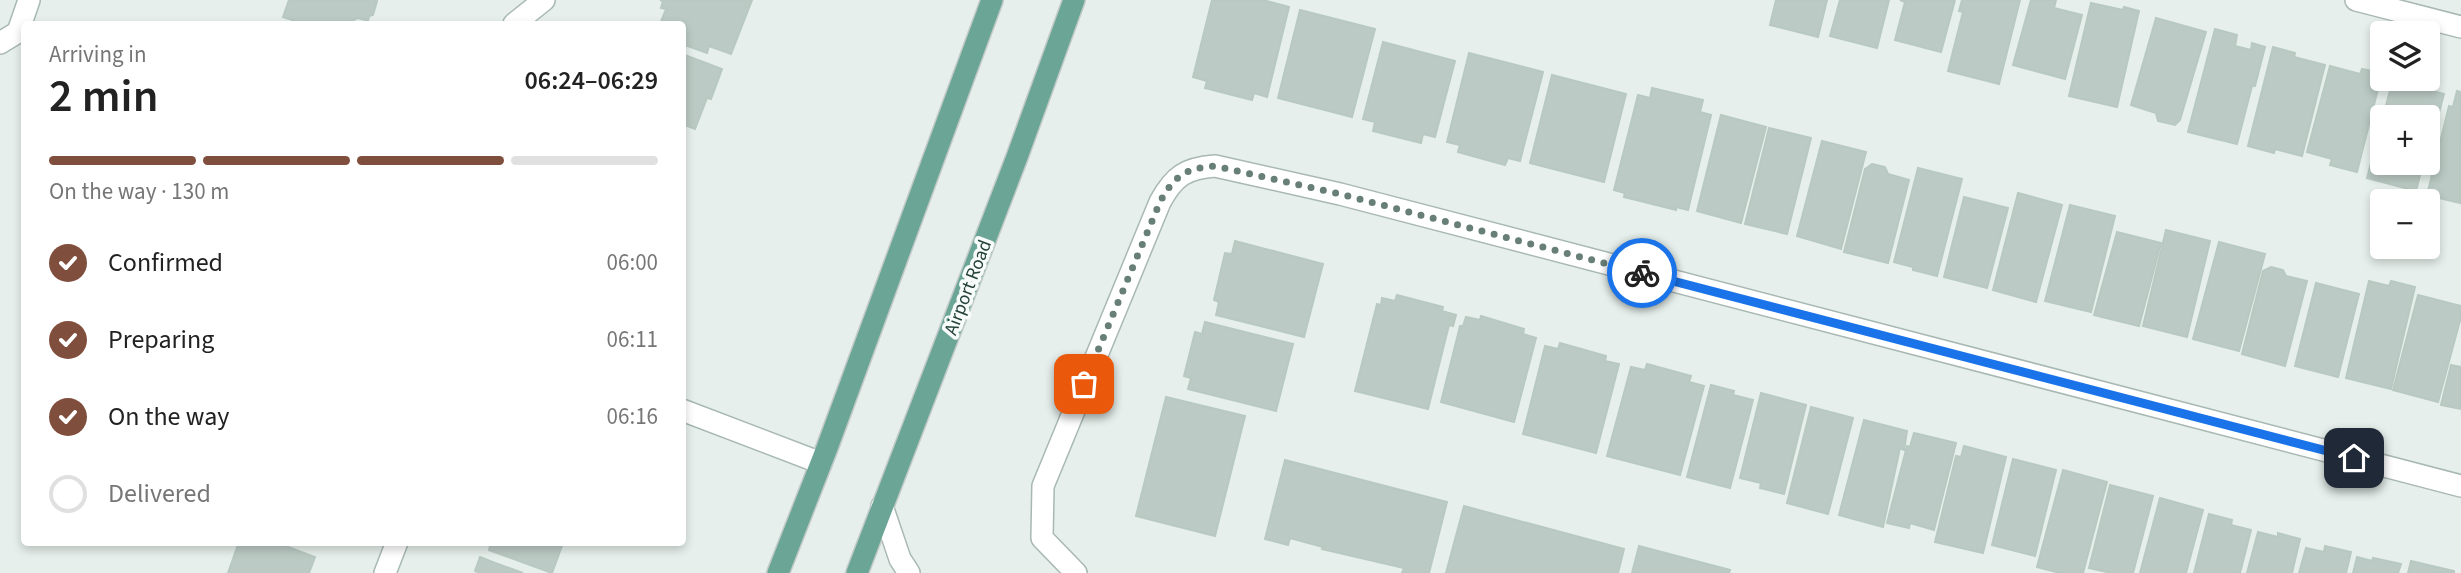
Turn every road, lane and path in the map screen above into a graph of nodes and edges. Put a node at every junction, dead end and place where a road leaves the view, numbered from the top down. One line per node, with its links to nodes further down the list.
1 (29, 0): 6 (street)
2 (544, 0): 7 (street)
3 (992, 0): 12 (main road)
4 (1074, 0): 14 (main road, Airport Road)
5 (2356, 0): 9 (street)
6 (22, 21)
7 (518, 21)
8 (21, 23): 10 (street)
9 (2461, 27)
10 (0, 43)
11 (686, 412): 12 (street)
12 (821, 463): 17 (main road)
13 (2461, 486): 20 (street)
14 (882, 506): 18 (main road, Airport Road); 19 (street)
15 (395, 546): 16 (street)
16 (385, 573)
17 (778, 573)
18 (857, 573)
19 (909, 573)
20 (1076, 573)

